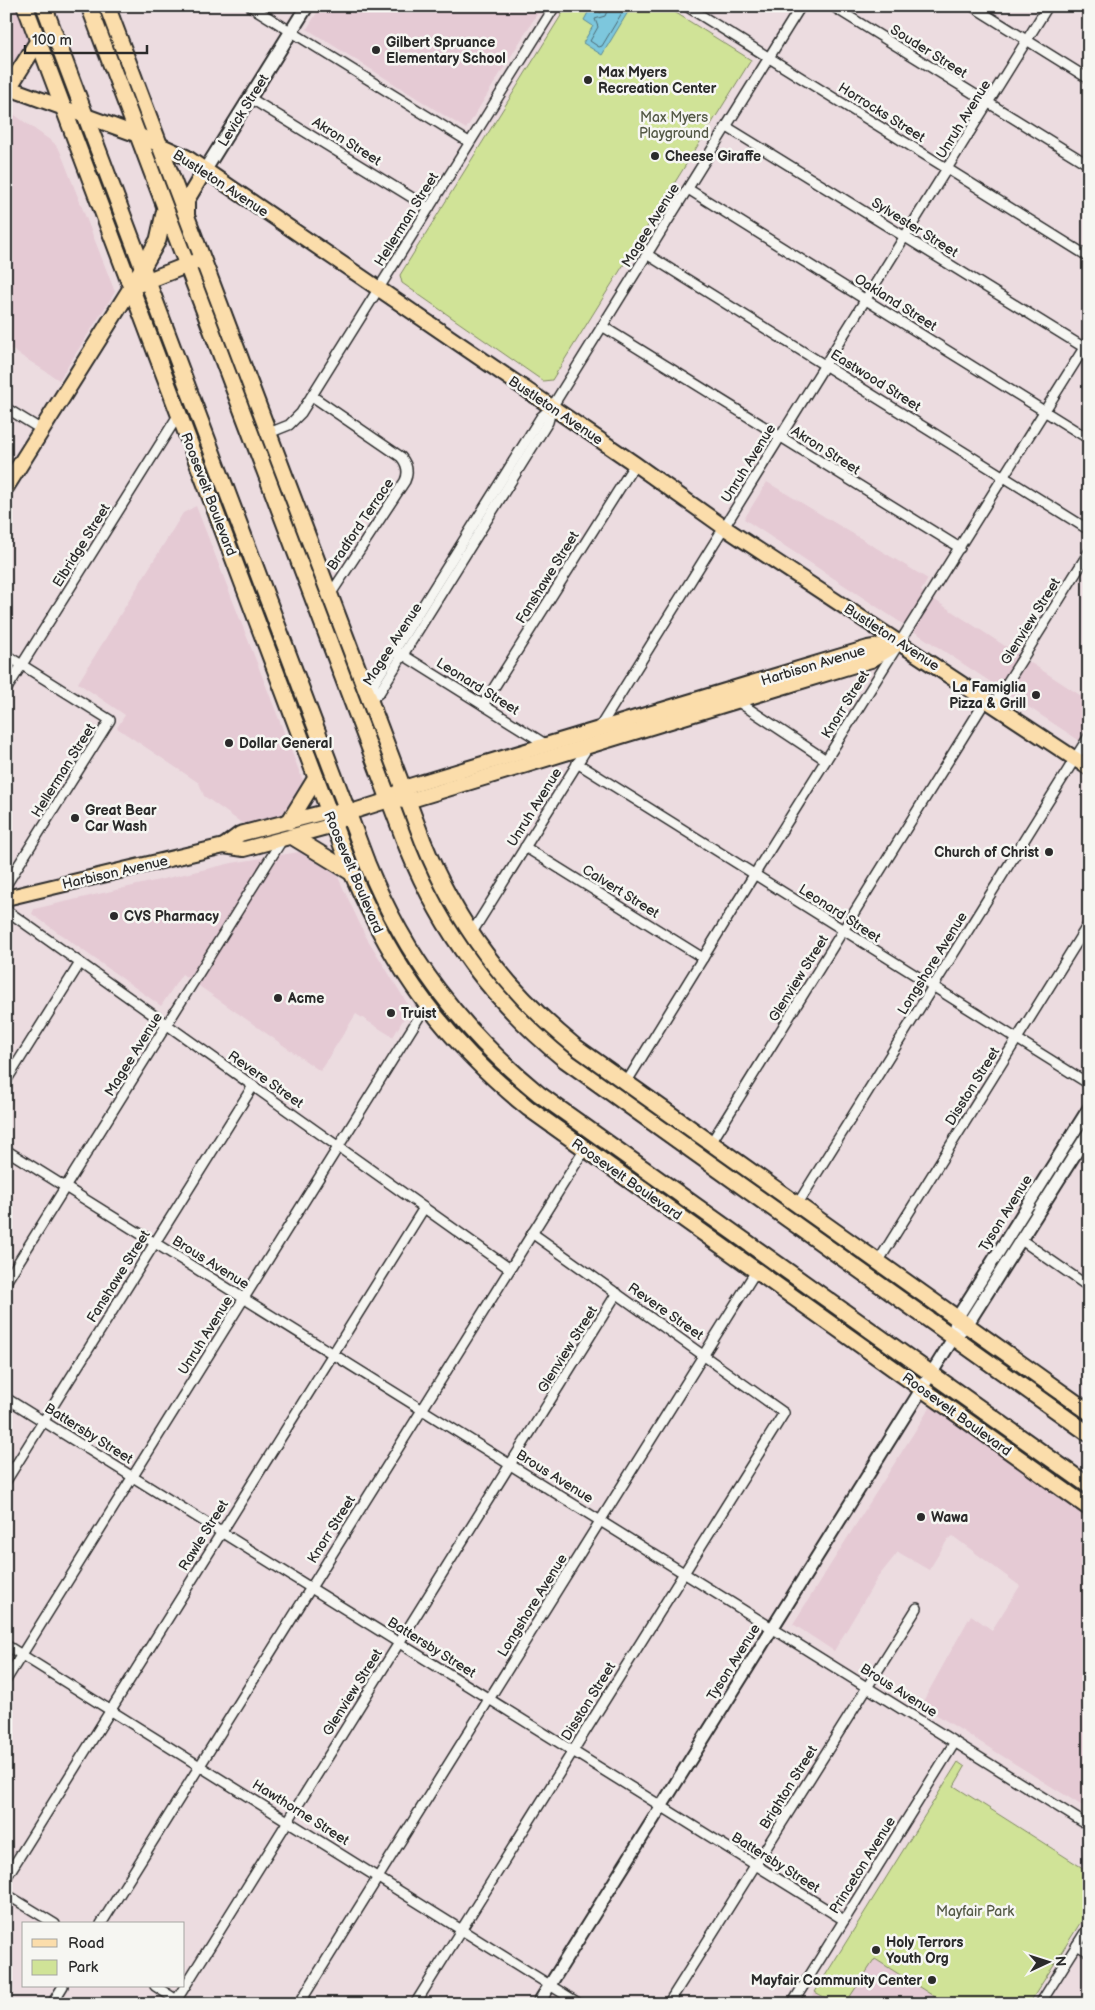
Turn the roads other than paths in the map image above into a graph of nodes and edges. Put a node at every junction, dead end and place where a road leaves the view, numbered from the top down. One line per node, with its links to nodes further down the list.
1 (25, 6): 14 (highway, Roosevelt Boulevard)
2 (44, 6): 22 (highway, Roosevelt Boulevard)
3 (90, 6): 24 (highway)
4 (107, 6): 26 (highway)
5 (250, 6): 13 (street)
6 (307, 6): 13 (main road, Levick Street)
7 (555, 6): 25 (street, Hellerman Street)
8 (686, 6): 16 (street, Horrocks Street)
9 (801, 6): 16 (street, Magee Avenue)
10 (832, 6): 20 (street, Souder Street)
11 (972, 6): 15 (street)
12 (1048, 6): 15 (street, Unruh Avenue)
13 (291, 32): 19 (main road, Levick Street); 25 (street)
14 (38, 41): 18 (highway); 21 (highway, Roosevelt Boulevard)
15 (1028, 41): 17 (street); 20 (street, Unruh Avenue)
16 (770, 58): 23 (street, Magee Avenue); 28 (street, Horrocks Street)
17 (1089, 79)
18 (7, 89): 21 (main road, Bustleton Avenue)
19 (250, 98): 29 (main road, Levick Street); 32 (street, Akron Street)
20 (989, 104): 27 (street, Souder Street); 28 (street, Unruh Avenue)
21 (63, 107): 22 (main road, Bustleton Avenue); 40 (highway, Roosevelt Boulevard)
22 (85, 115): 24 (main road, Bustleton Avenue); 39 (highway, Roosevelt Boulevard)
23 (726, 127): 30 (street, Magee Avenue); 34 (street, Sylvester Street)
24 (138, 135): 26 (main road, Bustleton Avenue); 31 (highway)
25 (470, 142): 32 (street, Hellerman Street)
26 (160, 144): 29 (main road, Bustleton Avenue); 33 (highway)
27 (1089, 165)
28 (948, 169): 34 (street, Unruh Avenue); 36 (street, Horrocks Street)
29 (205, 170): 33 (main road, Levick Street); 41 (main road, Bustleton Avenue)
30 (688, 189): 35 (street, Magee Avenue); 42 (street, Oakland Street)
31 (166, 208): 38 (highway); 39 (highway)
32 (429, 208): 41 (street, Hellerman Street)
33 (187, 216): 37 (highway)
34 (906, 237): 42 (street, Unruh Avenue); 44 (street, Sylvester Street)
35 (648, 255): 43 (street, Magee Avenue); 45 (street, Eastwood Street)
36 (1089, 257)
37 (203, 259): 38 (highway); 52 (highway)
38 (187, 265): 39 (highway); 56 (highway)
39 (144, 273): 40 (highway); 61 (highway, Roosevelt Boulevard)
40 (131, 288): 50 (highway, Roosevelt Boulevard); 51 (highway)
41 (378, 289): 46 (street, Hellerman Street); 47 (main road, Bustleton Avenue)
42 (867, 299): 45 (street, Unruh Avenue); 49 (street, Oakland Street)
43 (602, 326): 47 (street, Magee Avenue); 53 (street, Akron Street)
44 (1087, 346): 49 (street, Knorr Street)
45 (826, 365): 53 (street, Unruh Avenue); 58 (street, Eastwood Street)
46 (312, 396): 52 (street, Hellerman Street); 66 (street, Bradford Terrace)
47 (552, 407): 57 (main road, Bustleton Avenue); 69 (street, Magee Avenue)
48 (6, 408): 51 (street)
49 (1045, 412): 54 (street, Oakland Street); 58 (street, Knorr Street)
50 (179, 414): 55 (highway, Roosevelt Boulevard); 71 (street, Elbridge Street)
51 (42, 430): 59 (highway)
52 (269, 433): 60 (highway)
53 (780, 437): 62 (street, Unruh Avenue); 64 (street, Akron Street)
54 (1089, 439)
55 (190, 443): 61 (highway); 77 (highway, Roosevelt Boulevard)
56 (257, 450): 60 (highway); 88 (highway)
57 (635, 464): 62 (main road, Bustleton Avenue); 76 (street, Fanshawe Street)
58 (1004, 476): 63 (street, Eastwood Street); 64 (street, Knorr Street)
59 (6, 486)
60 (296, 505): 66 (highway)
61 (233, 507): 67 (highway, Roosevelt Boulevard)
62 (725, 528): 68 (main road, Bustleton Avenue); 78 (street, Unruh Avenue)
63 (1089, 530)
64 (960, 548): 68 (street, Knorr Street)
65 (1089, 552): 75 (street, Glenview Street)
66 (330, 595): 74 (highway)
67 (279, 631): 77 (highway); 89 (highway, Roosevelt Boulevard)
68 (900, 642): 73 (main road, Harbison Avenue); 75 (main road, Bustleton Avenue); 83 (street, Knorr Street)
69 (399, 653): 74 (street, Magee Avenue); 76 (street, Leonard Street)
70 (6, 655): 71 (street)
71 (22, 665): 72 (street, Elbridge Street); 95 (street, Hellerman Street)
72 (6, 690)
73 (729, 696): 78 (main road, Harbison Avenue); 81 (main road, Harbison Avenue); 83 (street)
74 (370, 700): 87 (highway)
75 (990, 702): 82 (main road, Bustleton Avenue); 99 (street, Glenview Street)
76 (483, 705): 80 (street, Leonard Street)
77 (290, 707): 86 (highway, Roosevelt Boulevard)
78 (598, 730): 80 (main road, Harbison Avenue); 81 (street, Unruh Avenue)
79 (1089, 736): 82 (street, Longshore Avenue)
80 (547, 745): 87 (main road, Harbison Avenue)
81 (588, 746): 84 (street, Unruh Avenue); 87 (main road, Harbison Avenue)
82 (1075, 758): 85 (main road, Bustleton Avenue); 103 (street, Longshore Avenue)
83 (826, 760): 94 (street, Knorr Street)
84 (577, 763): 92 (street, Unruh Avenue); 94 (street, Leonard Street)
85 (1089, 768)
86 (316, 778): 90 (highway, Roosevelt Boulevard); 91 (highway)
87 (405, 794): 88 (main road, Harbison Avenue); 100 (highway)
88 (389, 800): 89 (main road, Harbison Avenue); 132 (highway)
89 (348, 813): 90 (main road, Harbison Avenue); 135 (highway, Roosevelt Boulevard)
90 (331, 818): 91 (main road, Harbison Avenue); 93 (highway, Roosevelt Boulevard)
91 (288, 833): 93 (highway); 96 (main road, Harbison Avenue); 105 (street, Magee Avenue)
92 (525, 847): 100 (street, Unruh Avenue); 101 (street, Calvert Street)
93 (352, 873): 104 (highway, Roosevelt Boulevard)
94 (754, 875): 99 (street, Leonard Street); 101 (street, Knorr Street)
95 (6, 885)
96 (6, 898)
97 (6, 910): 102 (street, Revere Street)
98 (1089, 923): 106 (street, Disston Street)
99 (843, 932): 103 (street, Leonard Street); 113 (street, Glenview Street)
100 (471, 934): 108 (highway)
101 (703, 958): 108 (street, Knorr Street)
102 (80, 963): 105 (street, Revere Street); 107 (street)
103 (934, 987): 106 (street, Leonard Street); 118 (street, Longshore Avenue)
104 (426, 1006): 114 (street, Unruh Avenue); 115 (highway, Roosevelt Boulevard)
105 (167, 1025): 110 (street, Revere Street); 117 (street, Magee Avenue)
106 (1017, 1038): 109 (street, Leonard Street); 124 (street, Disston Street)
107 (6, 1081)
108 (626, 1083): 113 (highway)
109 (1089, 1084)
110 (253, 1086): 114 (street, Revere Street); 123 (street, Fanshawe Street)
111 (1089, 1108): 120 (street, Tyson Avenue)
112 (1089, 1132): 120 (street, Tyson Avenue)
113 (711, 1143): 118 (highway)
114 (338, 1147): 119 (street, Revere Street); 130 (street, Unruh Avenue)
115 (585, 1149): 121 (street, Knorr Street); 126 (highway, Roosevelt Boulevard)
116 (6, 1150): 117 (street, Brous Avenue)
117 (66, 1187): 123 (street, Brous Avenue); 127 (street, Magee Avenue)
118 (797, 1205): 124 (highway)
119 (424, 1208): 125 (street, Revere Street); 133 (street, Rawle Street)
120 (1030, 1212): 122 (street, Tyson Avenue); 131 (street, Tyson Avenue)
121 (532, 1233): 125 (street, Knorr Street); 129 (street, Revere Street)
122 (1020, 1239): 128 (street); 131 (street, Tyson Avenue)
123 (155, 1243): 130 (street, Brous Avenue); 142 (street, Fanshawe Street)
124 (878, 1262): 131 (highway)
125 (510, 1269): 139 (street, Knorr Street)
126 (756, 1271): 134 (street, Longshore Avenue); 136 (highway, Roosevelt Boulevard)
127 (6, 1282)
128 (1089, 1288)
129 (617, 1294): 134 (street, Revere Street); 145 (street, Glenview Street)
130 (244, 1298): 133 (street, Brous Avenue); 146 (street, Unruh Avenue)
131 (962, 1322): 132 (street, Tyson Avenue); 141 (highway)
132 (954, 1337): 135 (street, Tyson Avenue); 137 (highway)
133 (334, 1354): 139 (street, Brous Avenue); 151 (street, Rawle Street)
134 (704, 1355): 140 (street, Revere Street); 150 (street, Longshore Avenue)
135 (931, 1374): 136 (street, Tyson Avenue); 148 (highway, Roosevelt Boulevard)
136 (922, 1388): 149 (highway, Roosevelt Boulevard); 155 (street, Tyson Avenue)
137 (1035, 1396): 143 (highway); 144 (highway)
138 (6, 1398): 142 (street, Battersby Street)
139 (422, 1410): 145 (street, Brous Avenue); 153 (street, Knorr Street)
140 (784, 1412): 152 (street, Disston Street)
141 (1089, 1412)
142 (44, 1421): 146 (street, Battersby Street); 147 (street, Fanshawe Street)
143 (1089, 1422)
144 (1089, 1434)
145 (510, 1465): 150 (street, Brous Avenue); 156 (street, Glenview Street)
146 (133, 1477): 151 (street, Battersby Street); 158 (street, Unruh Avenue)
147 (6, 1481)
148 (1089, 1486)
149 (1089, 1508)
150 (600, 1521): 152 (street, Brous Avenue); 161 (street, Longshore Avenue)
151 (221, 1532): 153 (street, Battersby Street); 162 (street, Rawle Street)
152 (684, 1573): 155 (street, Brous Avenue); 164 (street, Disston Street)
153 (311, 1588): 156 (street, Battersby Street); 165 (street, Knorr Street)
154 (916, 1608): 160 (street, Brighton Street)
155 (772, 1628): 160 (street, Brous Avenue); 166 (street, Tyson Avenue)
156 (399, 1643): 161 (street, Battersby Street); 167 (street, Glenview Street)
157 (6, 1645): 158 (street, Hawthorne Street)
158 (22, 1655): 159 (street, Unruh Avenue); 162 (street, Hawthorne Street)
159 (6, 1680)
160 (867, 1687): 163 (street, Brous Avenue); 169 (street, Brighton Street)
161 (489, 1699): 164 (street, Battersby Street); 170 (street, Longshore Avenue)
162 (111, 1710): 165 (street, Hawthorne Street); 171 (street, Rawle Street)
163 (955, 1742): 168 (street, Brous Avenue); 173 (street, Princeton Avenue)
164 (573, 1751): 166 (street, Battersby Street); 177 (street, Disston Street)
165 (200, 1766): 167 (street, Hawthorne Street); 175 (street, Knorr Street)
166 (661, 1806): 169 (street, Battersby Street); 180 (street, Tyson Avenue)
167 (288, 1821): 170 (street, Hawthorne Street); 183 (street, Glenview Street)
168 (1089, 1826)
169 (755, 1865): 173 (street, Battersby Street); 189 (street, Brighton Street)
170 (378, 1877): 177 (street, Hawthorne Street); 185 (street, Longshore Avenue)
171 (6, 1878)
172 (6, 1894): 174 (street)
173 (844, 1920): 190 (street, Princeton Avenue)
174 (52, 1922)
175 (103, 1922)
176 (1089, 1926): 178 (street)
177 (462, 1929): 180 (street, Hawthorne Street); 186 (street, Disston Street)
178 (1077, 1945): 179 (street); 191 (street)
179 (1089, 1952)
180 (550, 1984): 187 (street, Tyson Avenue); 188 (street, Hawthorne Street)
181 (61, 1988): 184 (street)
182 (158, 1988): 183 (street)
183 (178, 2002)
184 (52, 2004)
185 (299, 2004)
186 (415, 2004)
187 (538, 2004)
188 (580, 2004)
189 (668, 2004)
190 (792, 2004)
191 (1040, 2004)

